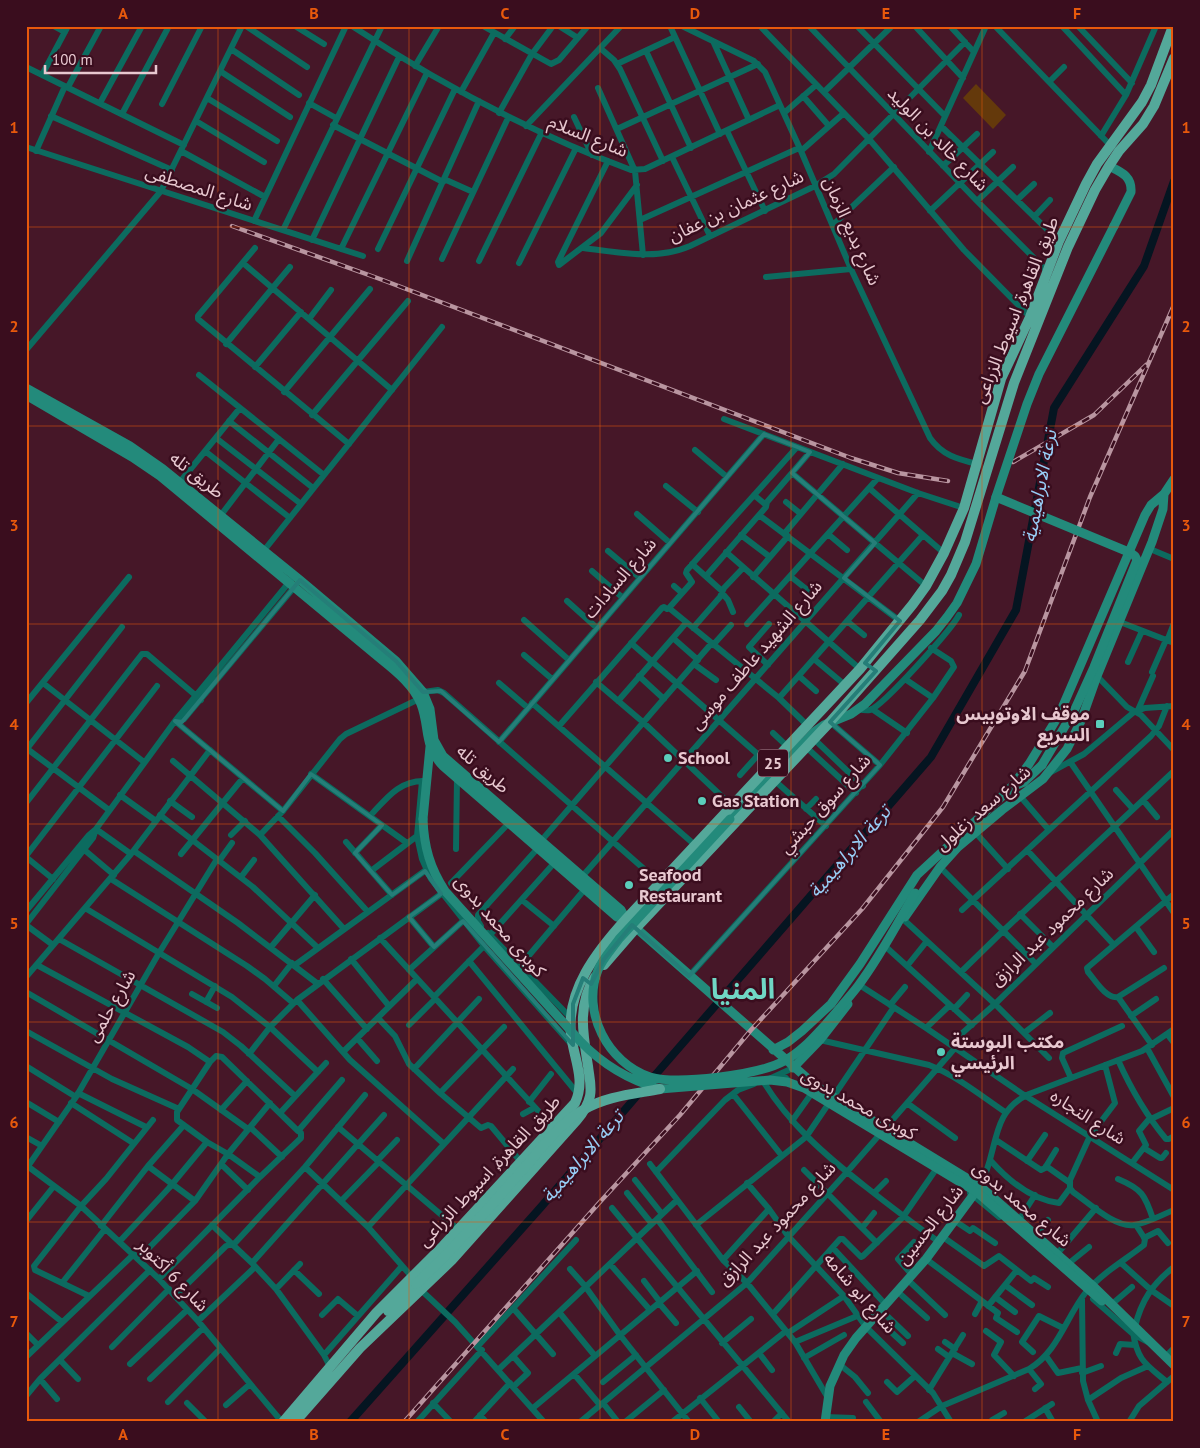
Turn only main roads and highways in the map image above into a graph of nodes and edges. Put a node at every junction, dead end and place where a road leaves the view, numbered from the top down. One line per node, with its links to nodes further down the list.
1 (1173, 26): 4 (highway, طريق القاهرة, اسيوط الزراعى / 25)
2 (1174, 58): 3 (highway, طريق القاهرة, اسيوط الزراعى / 25)
3 (1109, 166): 5 (highway, طريق القاهرة, اسيوط الزراعى / 25); 10 (main road, طريق القاهرة, اسيوط الزراعى, bridge)
4 (1001, 379): 5 (highway); 12 (highway, طريق القاهرة, اسيوط الزراعى / 25)
5 (1014, 383): 13 (highway, طريق القاهرة, اسيوط الزراعى / 25)
6 (26, 388): 11 (main road, طريق تله)
7 (26, 395): 11 (main road, طريق تله)
8 (1174, 479): 9 (main road, شارع سعد زغلول)
9 (1164, 494): 16 (main road, شارع سعد زغلول); 17 (main road, شارع سعد زغلول)
10 (996, 498): 14 (main road, طريق القاهرة, اسيوط الزراعى); 18 (main road, bridge)
11 (262, 554): 15 (main road, طريق تله)
12 (862, 666): 13 (highway); 23 (highway, طريق القاهرة, اسيوط الزراعى / 25)
13 (876, 672): 14 (highway, طريق القاهرة, اسيوط الزراعى / 25)
14 (830, 722): 21 (main road, طريق القاهرة, اسيوط الزراعى, bridge); 24 (highway, طريق القاهرة, اسيوط الزراعى / 25)
15 (434, 750): 20 (main road, طريق تله); 20 (main road, طريق تله); 28 (main road, كوبرى محمد بدوى, bridge)
16 (1029, 764): 18 (main road); 19 (main road, شارع سعد زغلول)
17 (1047, 774): 18 (main road); 27 (main road, شارع سعد زغلول)
18 (1032, 776): 19 (main road)
19 (1010, 789): 21 (main road, شارع سعد زغلول)
20 (540, 844): 22 (main road, طريق تله)
21 (950, 845): 26 (main road, شارع سعد زغلول)
22 (580, 879): 23 (main road, طريق تله); 23 (main road, طريق تله)
23 (626, 920): 24 (main road, شارع محمد بدوى); 25 (highway, طريق القاهرة, اسيوط الزراعى / 25)
24 (636, 928): 25 (highway, طريق القاهرة, اسيوط الزراعى / 25); 26 (main road, شارع محمد بدوى)
25 (587, 981): 30 (highway, طريق القاهرة, اسيوط الزراعى / 25); 30 (highway, طريق القاهرة, اسيوط الزراعى / 25)
26 (773, 1050): 27 (main road, شارع محمد بدوى)
27 (793, 1068): 29 (main road, شارع محمد بدوى)
28 (660, 1089): 30 (highway, bridge); 31 (main road, كوبرى محمد بدوى, bridge)
29 (980, 1186): 31 (main road, شارع محمد بدوى); 33 (main road, شارع الحسين)
30 (417, 1284): 34 (highway); 35 (highway, طريق القاهرة, اسيوط الزراعى / 25)
31 (1134, 1330): 32 (main road, شارع محمد بدوى)
32 (1174, 1365)
33 (825, 1419)
34 (283, 1422)
35 (295, 1422)

